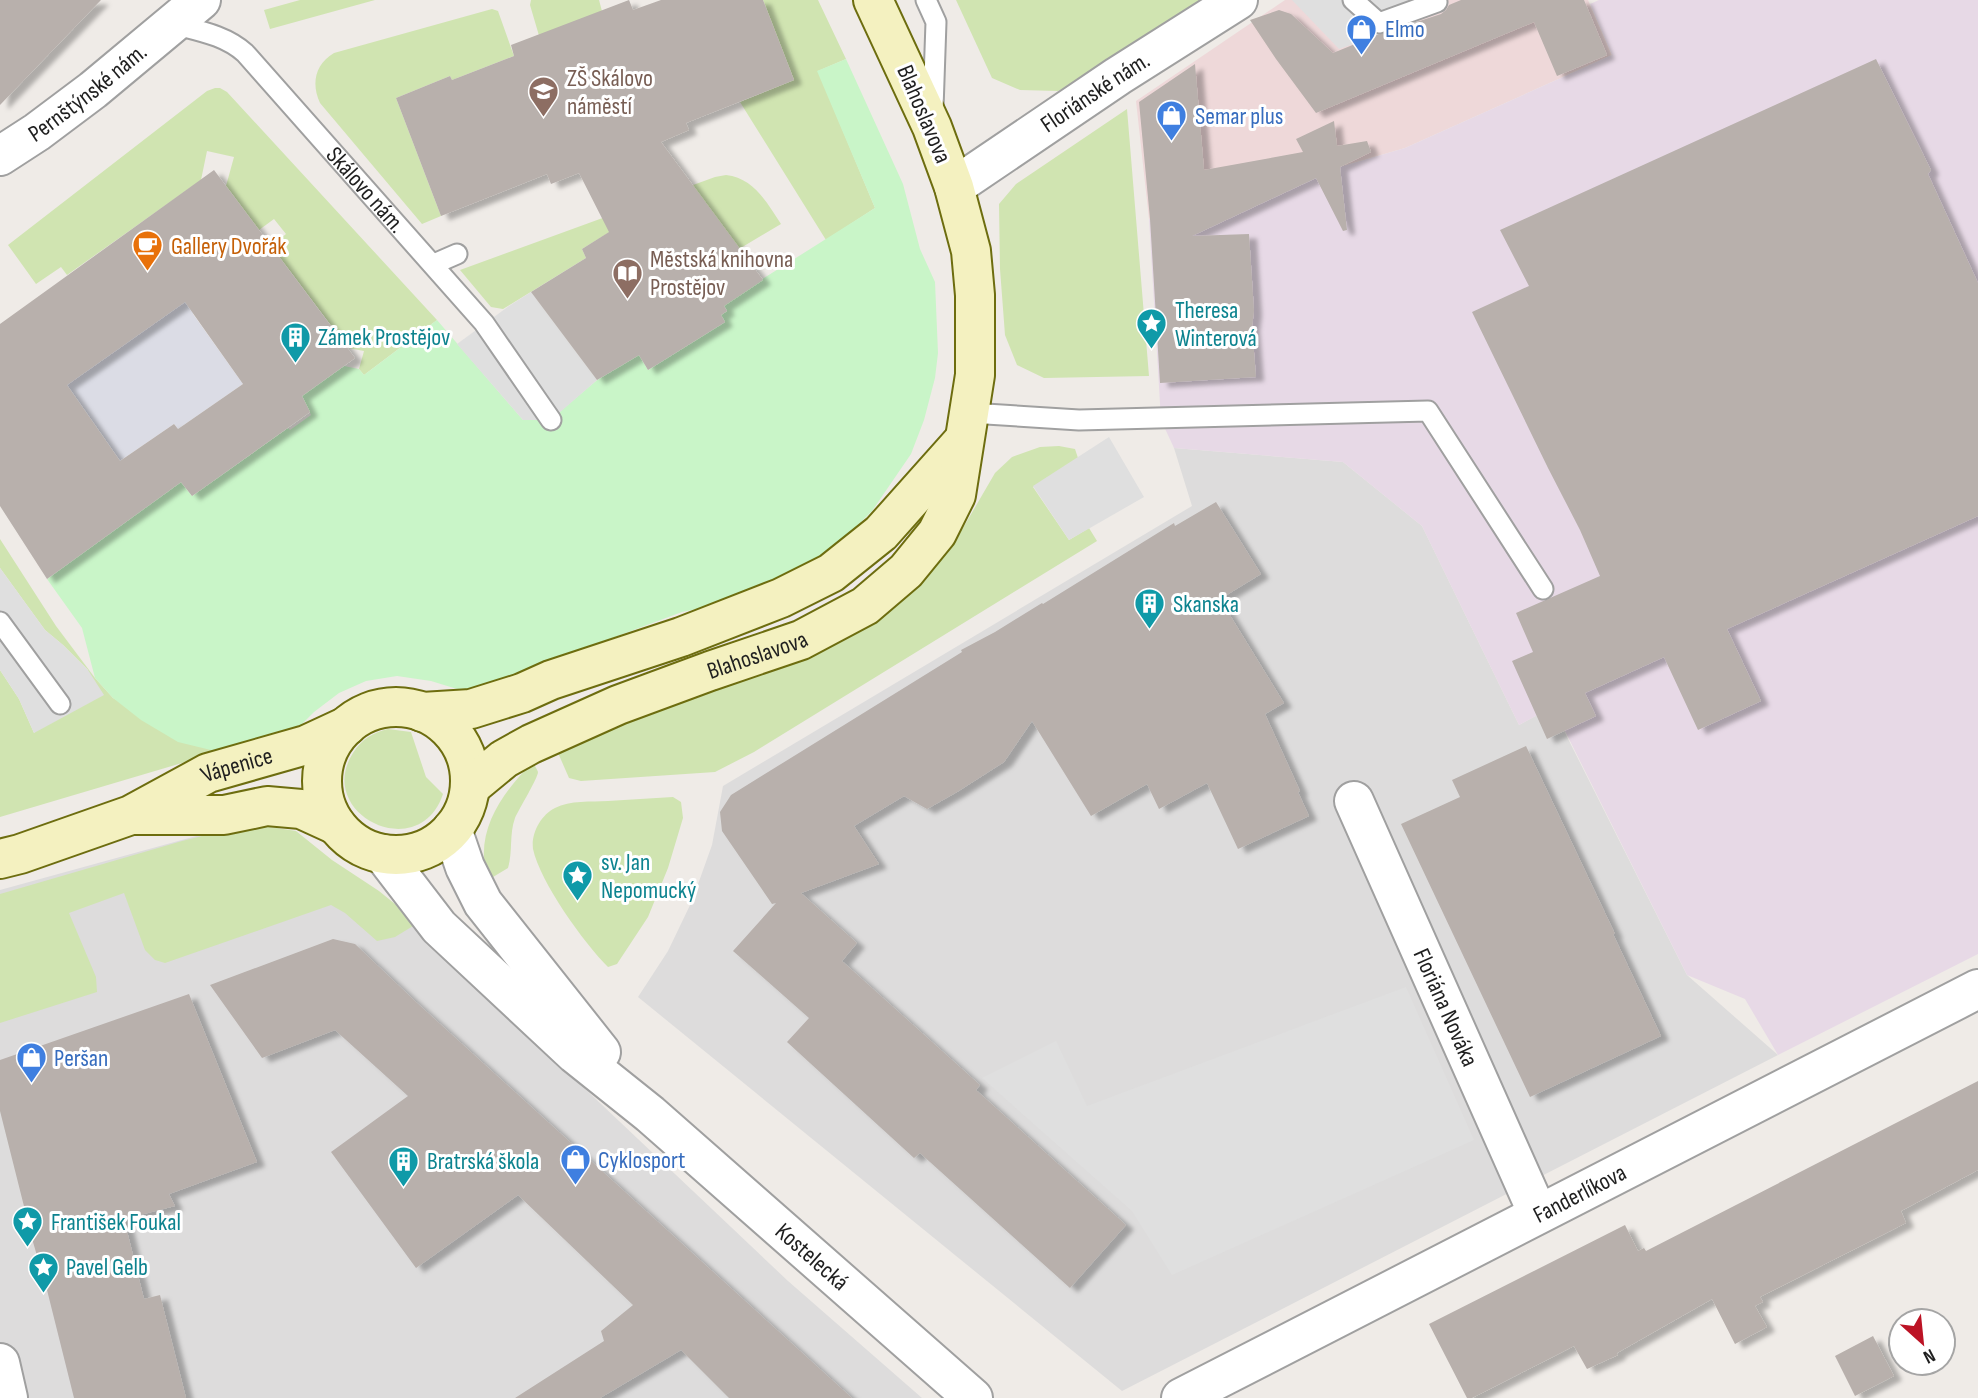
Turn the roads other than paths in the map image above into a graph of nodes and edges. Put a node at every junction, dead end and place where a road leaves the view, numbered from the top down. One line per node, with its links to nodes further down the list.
1 (873, 0): 9 (main road, Blahoslavova)
2 (926, 0): 8 (lane)
3 (938, 0): 8 (lane)
4 (1238, 0): 11 (street, Floriánské nám.)
5 (1353, 0): 6 (lane)
6 (1437, 2)
7 (187, 12): 10 (street, Pernštýnské nám.); 13 (lane, Skálovo nám.)
8 (936, 22): 9 (lane)
9 (932, 127): 11 (main road, Blahoslavova)
10 (0, 156)
11 (954, 187): 15 (main road, Blahoslavova)
12 (457, 254): 13 (lane)
13 (434, 264): 14 (lane, Skálovo nám.)
14 (551, 420)
15 (967, 427): 16 (lane); 19 (main road, Blahoslavova); 21 (main road, Blahoslavova)
16 (1543, 589)
17 (0, 622): 18 (lane)
18 (60, 704)
19 (422, 712): 20 (main road); 21 (main road)
20 (347, 726): 23 (main road, Vápenice); 24 (main road)
21 (470, 787): 25 (main road)
22 (1354, 801): 30 (street, Floriána Nováka)
23 (131, 815): 24 (main road, Vápenice); 27 (main road, Vápenice)
24 (336, 825): 26 (main road)
25 (452, 830): 26 (main road); 29 (street, Kostelecká)
26 (383, 854): 29 (street, Kostelecká)
27 (0, 859)
28 (1978, 989): 30 (street, Fanderlíkova)
29 (650, 1114): 33 (street, Kostelecká)
30 (1538, 1213): 34 (street, Fanderlíkova)
31 (0, 1363): 32 (street)
32 (8, 1398)
33 (973, 1398)
34 (1181, 1398)

